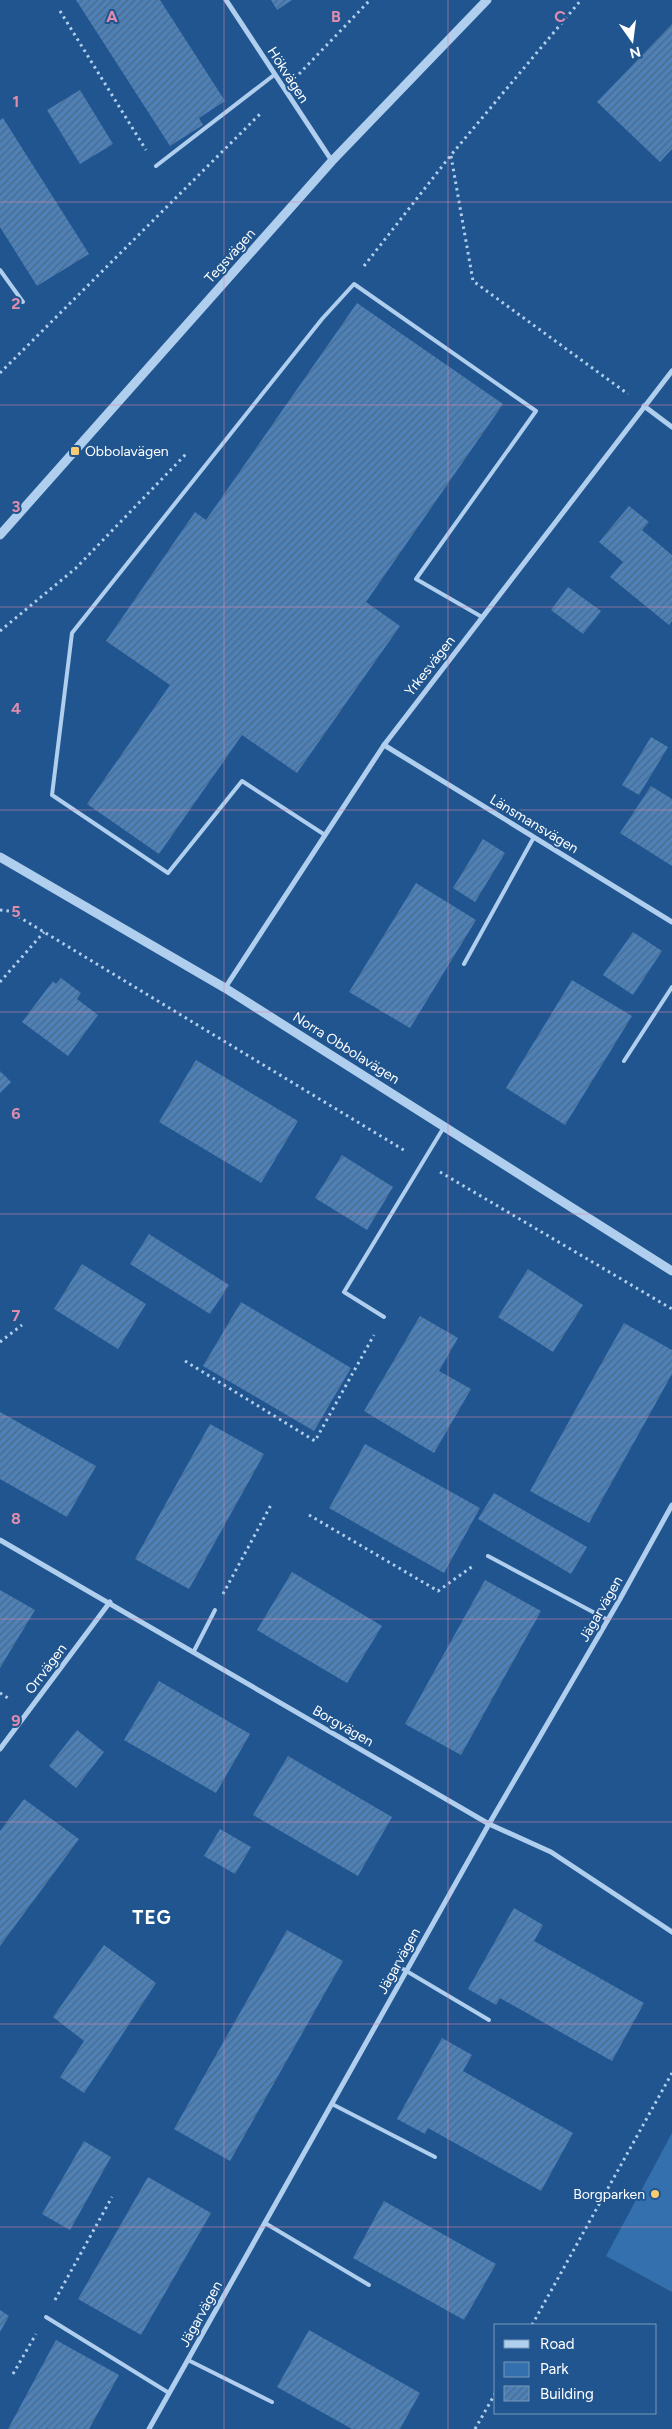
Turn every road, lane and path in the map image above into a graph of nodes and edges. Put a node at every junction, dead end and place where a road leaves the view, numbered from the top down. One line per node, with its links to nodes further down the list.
1 (226, 0): 6 (street, Hökvägen)
2 (370, 0): 7 (path)
3 (487, 0): 9 (street, Tegsvägen)
4 (581, 0): 8 (path)
5 (60, 11): 10 (path)
6 (274, 75): 7 (street, Hökvägen); 10 (lane)
7 (284, 90): 9 (street, Hökvägen); 15 (path)
8 (450, 155): 11 (path); 16 (path)
9 (332, 161): 19 (street, Tegsvägen)
10 (156, 166)
11 (363, 267)
12 (0, 270): 13 (lane)
13 (23, 302)
14 (672, 370): 16 (street, Yrkesvägen)
15 (0, 373)
16 (644, 406): 17 (street); 20 (street, Yrkesvägen)
17 (672, 427)
18 (191, 450): 21 (path)
19 (0, 536)
20 (482, 617): 22 (street, Yrkesvägen); 23 (lane)
21 (0, 631)
22 (384, 745): 23 (street, Yrkesvägen); 24 (street, Länsmansvägen)
23 (325, 835): 32 (street, Yrkesvägen)
24 (534, 837): 27 (street, Länsmansvägen); 29 (lane)
25 (0, 857): 32 (street, Norra Obbolavägen)
26 (0, 910): 28 (path)
27 (672, 922)
28 (44, 932): 30 (path); 35 (path)
29 (464, 964)
30 (0, 982)
31 (672, 987): 33 (lane)
32 (225, 988): 34 (street, Norra Obbolavägen)
33 (624, 1061)
34 (444, 1126): 35 (lane); 36 (street, Norra Obbolavägen)
35 (422, 1161): 37 (path); 38 (lane)
36 (672, 1271)
37 (672, 1309)
38 (384, 1316): 41 (path)
39 (22, 1325): 40 (path)
40 (0, 1342)
41 (186, 1361)
42 (272, 1503): 48 (path)
43 (672, 1505): 49 (street, Jägarvägen)
44 (309, 1516): 46 (path)
45 (0, 1540): 47 (street, Borgvägen)
46 (488, 1556): 49 (lane)
47 (110, 1602): 50 (street, Borgvägen); 51 (street, Orrvägen)
48 (215, 1610): 50 (lane)
49 (608, 1620): 52 (street, Jägarvägen)
50 (194, 1651): 52 (street, Borgvägen)
51 (0, 1749)
52 (489, 1824): 53 (street, Borgvägen); 54 (street, Jägarvägen)
53 (672, 1932)
54 (405, 1970): 55 (lane); 57 (street, Jägarvägen)
55 (489, 2020)
56 (672, 2073): 63 (path)
57 (332, 2104): 58 (lane); 60 (street, Jägarvägen)
58 (435, 2157)
59 (112, 2197): 62 (path)
60 (265, 2223): 61 (lane); 64 (street, Jägarvägen)
61 (370, 2285)
62 (46, 2317): 65 (path); 66 (lane)
63 (533, 2324)
64 (188, 2360): 66 (street, Jägarvägen); 68 (lane)
65 (13, 2374)
66 (169, 2393): 69 (street, Jägarvägen)
67 (494, 2396): 70 (path)
68 (272, 2402)
69 (149, 2429)
70 (475, 2429)

